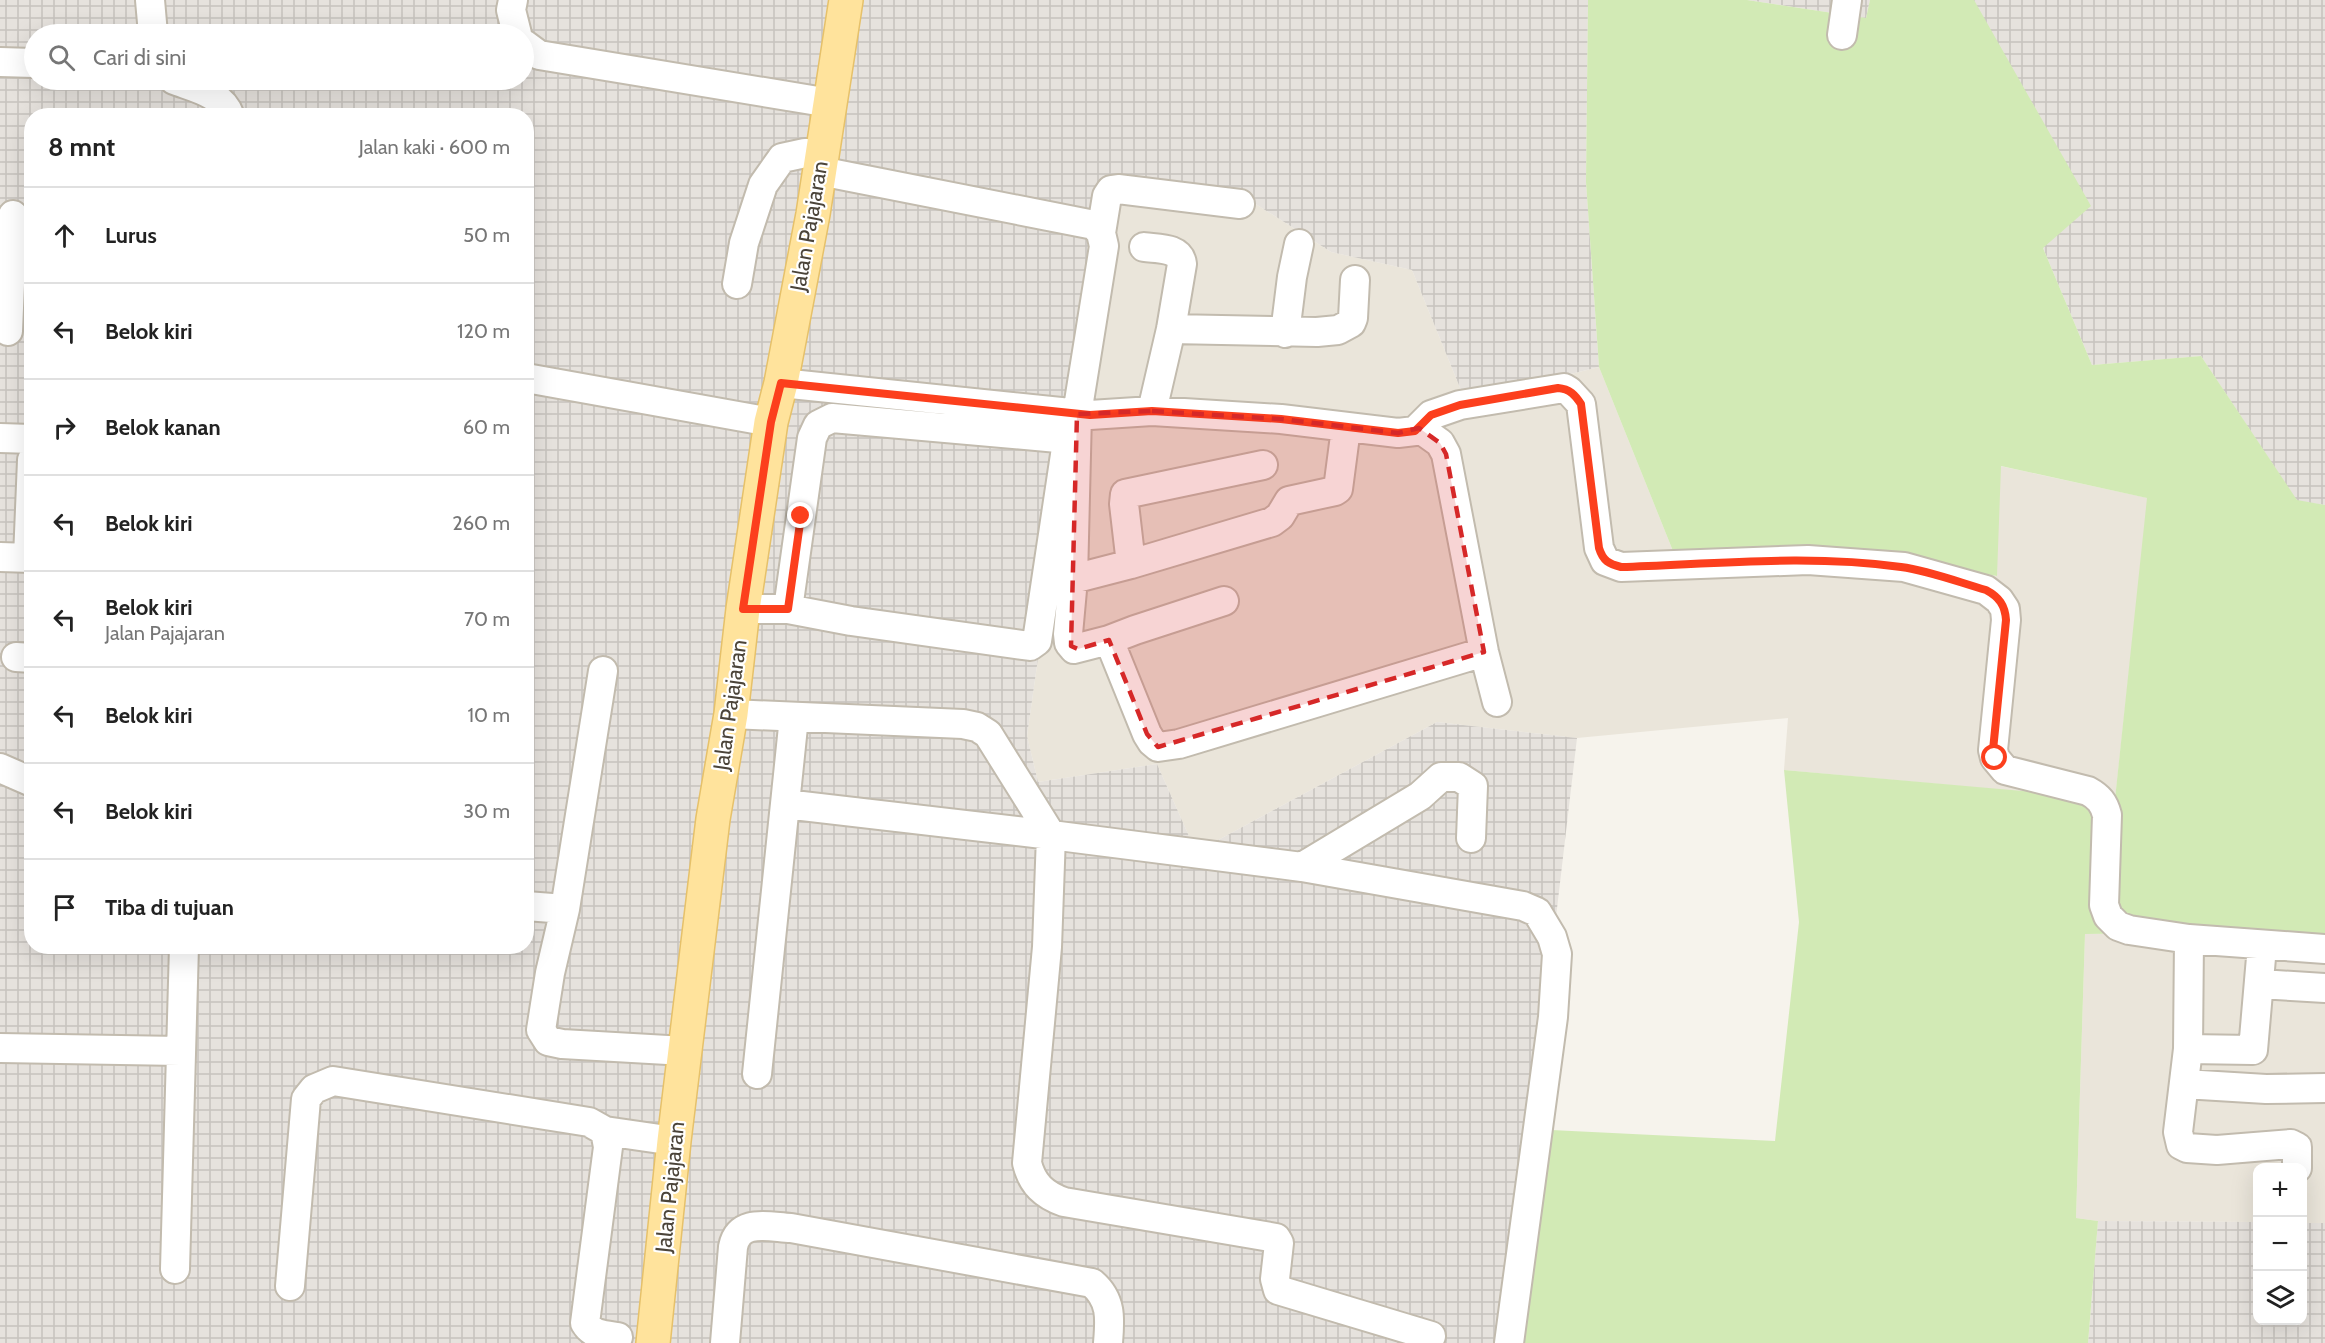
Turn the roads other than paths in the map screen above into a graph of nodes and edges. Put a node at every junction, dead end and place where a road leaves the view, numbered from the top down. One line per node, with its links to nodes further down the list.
1 (150, 0): 5 (street)
2 (513, 0): 6 (street)
3 (846, 0): 12 (main road, Jalan Pajajaran)
4 (1847, 0): 7 (street)
5 (152, 24)
6 (515, 24)
7 (1842, 35)
8 (534, 51): 12 (street)
9 (0, 62): 10 (street)
10 (24, 63)
11 (198, 90): 13 (street)
12 (830, 103): 14 (main road, Jalan Pajajaran)
13 (227, 108)
14 (821, 163): 17 (street); 22 (street); 27 (main road, Jalan Pajajaran)
15 (1240, 204): 17 (street)
16 (15, 215): 20 (street)
17 (1101, 233): 29 (street)
18 (1299, 244): 25 (street)
19 (1144, 247): 23 (street)
20 (14, 276): 24 (street)
21 (1355, 280): 25 (street)
22 (737, 284)
23 (1171, 329): 25 (street); 28 (street)
24 (13, 331)
25 (1285, 333)
26 (534, 379): 30 (street)
27 (781, 383): 29 (street); 30 (main road, Jalan Pajajaran)
28 (1152, 411): 29 (street); 31 (street)
29 (1077, 414): 39 (street)
30 (771, 422): 41 (main road, Jalan Pajajaran)
31 (1346, 428): 32 (street); 38 (street)
32 (1419, 428): 44 (street); 57 (street)
33 (0, 438): 34 (street)
34 (24, 439)
35 (1263, 465): 38 (street)
36 (0, 557): 37 (street)
37 (24, 558)
38 (1131, 564): 39 (street)
39 (1073, 579): 43 (street)
40 (1224, 601): 43 (street)
41 (743, 609): 42 (street); 47 (main road, Jalan Pajajaran)
42 (788, 609): 42 (street)
43 (1109, 640): 44 (street)
44 (1484, 652): 46 (street)
45 (603, 671): 56 (street)
46 (1497, 702)
47 (731, 714): 48 (street); 66 (main road, Jalan Pajajaran)
48 (794, 717): 51 (street); 52 (street)
49 (0, 768): 50 (street)
50 (24, 779)
51 (785, 804): 52 (street); 67 (street)
52 (1051, 835): 54 (street); 75 (street)
53 (1471, 838): 54 (street)
54 (1302, 867): 80 (street)
55 (534, 907): 56 (street)
56 (565, 909): 66 (street)
57 (2190, 939): 58 (street); 64 (street)
58 (2262, 946): 59 (street); 61 (street)
59 (2325, 949)
60 (184, 954): 65 (street)
61 (2260, 984): 62 (street); 64 (street)
62 (2325, 988)
63 (0, 1048): 65 (street)
64 (2188, 1049): 68 (street)
65 (180, 1051): 73 (street)
66 (685, 1051): 71 (main road, Jalan Pajajaran)
67 (757, 1074)
68 (2184, 1084): 69 (street); 72 (street)
69 (2325, 1088)
70 (605, 1131): 71 (street); 74 (street); 76 (street)
71 (674, 1141): 77 (main road, Jalan Pajajaran)
72 (2297, 1163)
73 (175, 1269)
74 (290, 1286)
75 (1431, 1336)
76 (618, 1337)
77 (653, 1343)
78 (725, 1343): 79 (street)
79 (1108, 1343)
80 (1509, 1343)

